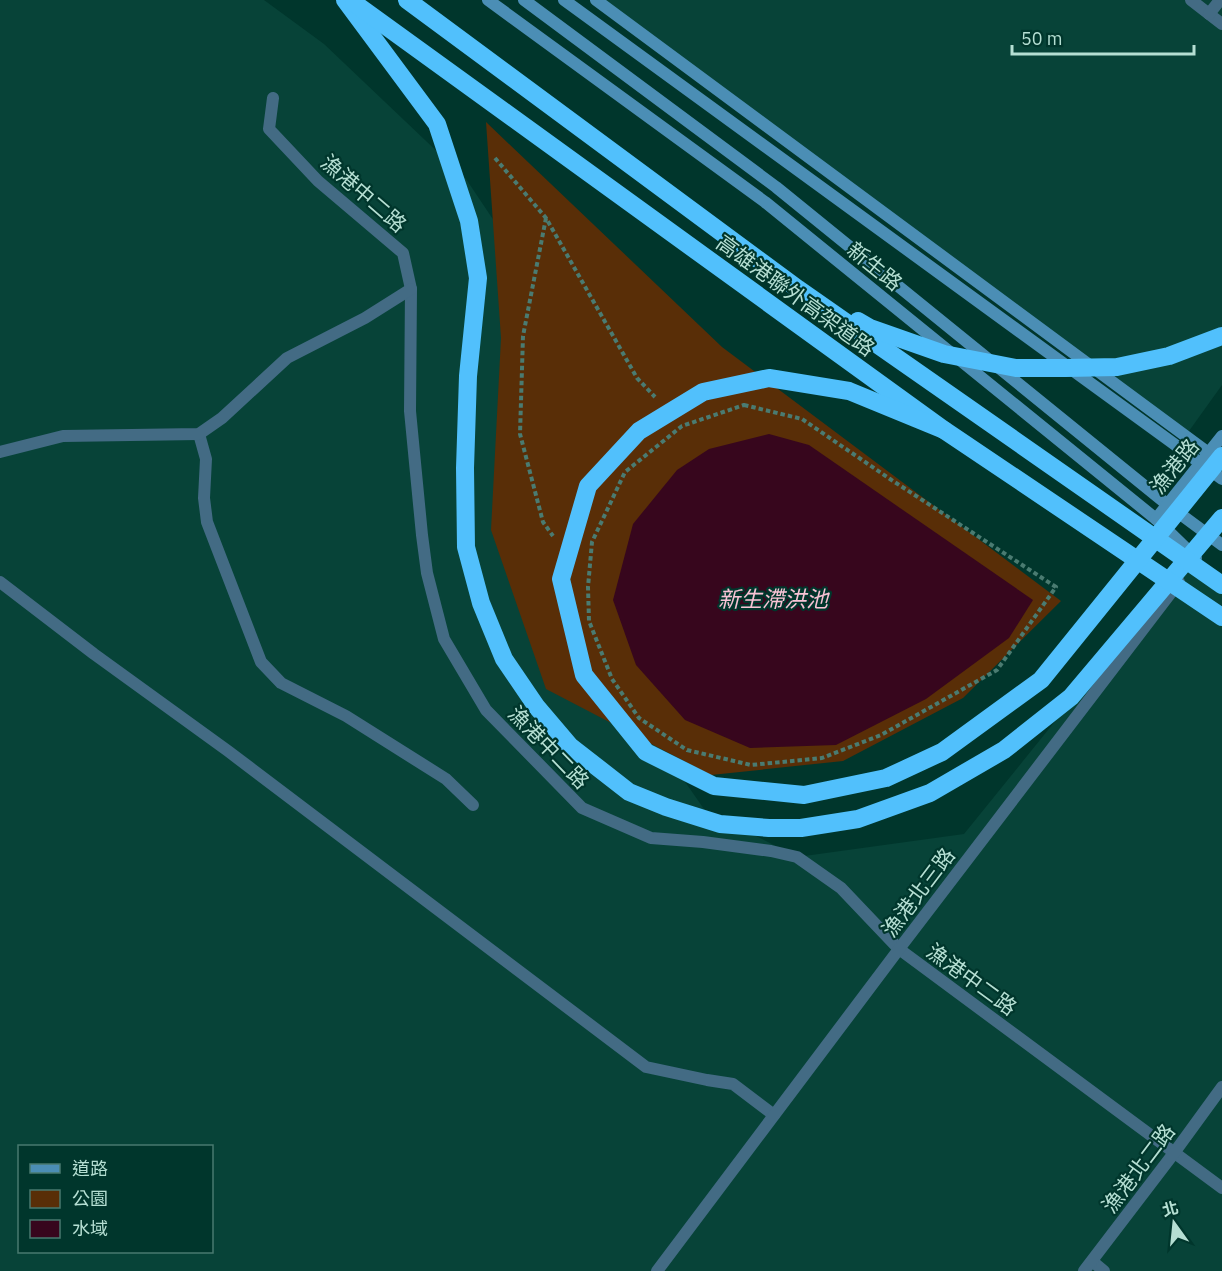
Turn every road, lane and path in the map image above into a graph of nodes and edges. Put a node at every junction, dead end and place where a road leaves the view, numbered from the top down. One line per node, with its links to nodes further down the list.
1 (345, 0): 29 (highway)
2 (350, 0): 21 (highway, 高雄港聯外高架道路)
3 (407, 0): 15 (highway, 高雄港聯外高架道路)
4 (488, 0): 30 (street, 新生路)
5 (524, 0): 28 (street, 新生路)
6 (564, 0): 25 (street, 新生路)
7 (596, 0): 25 (street, 新生路)
8 (1191, 0): 10 (street)
9 (1220, 0): 10 (street)
10 (1209, 14): 11 (street)
11 (1222, 24)
12 (273, 99): 16 (street, 漁港中二路)
13 (495, 158): 14 (path)
14 (546, 218): 18 (path); 32 (path)
15 (798, 289): 17 (highway); 36 (highway, 高雄港聯外高架道路)
16 (411, 290): 22 (street); 40 (street, 漁港中二路)
17 (1222, 336)
18 (659, 402)
19 (675, 418): 20 (path)
20 (682, 426): 37 (path); 37 (path)
21 (944, 430): 25 (highway); 38 (highway, 高雄港聯外高架道路)
22 (199, 434): 24 (street); 39 (street)
23 (1222, 436): 25 (street, 漁港路)
24 (0, 452)
25 (1211, 457): 26 (street, 新生路); 27 (street, 新生路); 28 (street, 漁港路)
26 (1222, 463)
27 (1222, 478)
28 (1168, 505): 30 (street, 漁港路); 31 (street, 新生路)
29 (1222, 518)
30 (1156, 519): 33 (street, 新生路)
31 (1219, 539): 33 (street, 漁港北三路)
32 (556, 540)
33 (1197, 559): 36 (street, 新生路); 40 (street, 漁港北三路)
34 (582, 578): 37 (path)
35 (0, 582): 42 (street)
36 (1222, 584)
37 (588, 587)
38 (1222, 617)
39 (473, 805)
40 (899, 949): 42 (street, 漁港北三路); 43 (street, 漁港中二路)
41 (1222, 1087): 43 (street, 漁港北二路)
42 (774, 1115): 46 (street, 漁港北三路)
43 (1174, 1153): 44 (street, 漁港中二路); 45 (street, 漁港北二路)
44 (1222, 1188)
45 (1088, 1266): 47 (street)
46 (657, 1271)
47 (1104, 1271)

